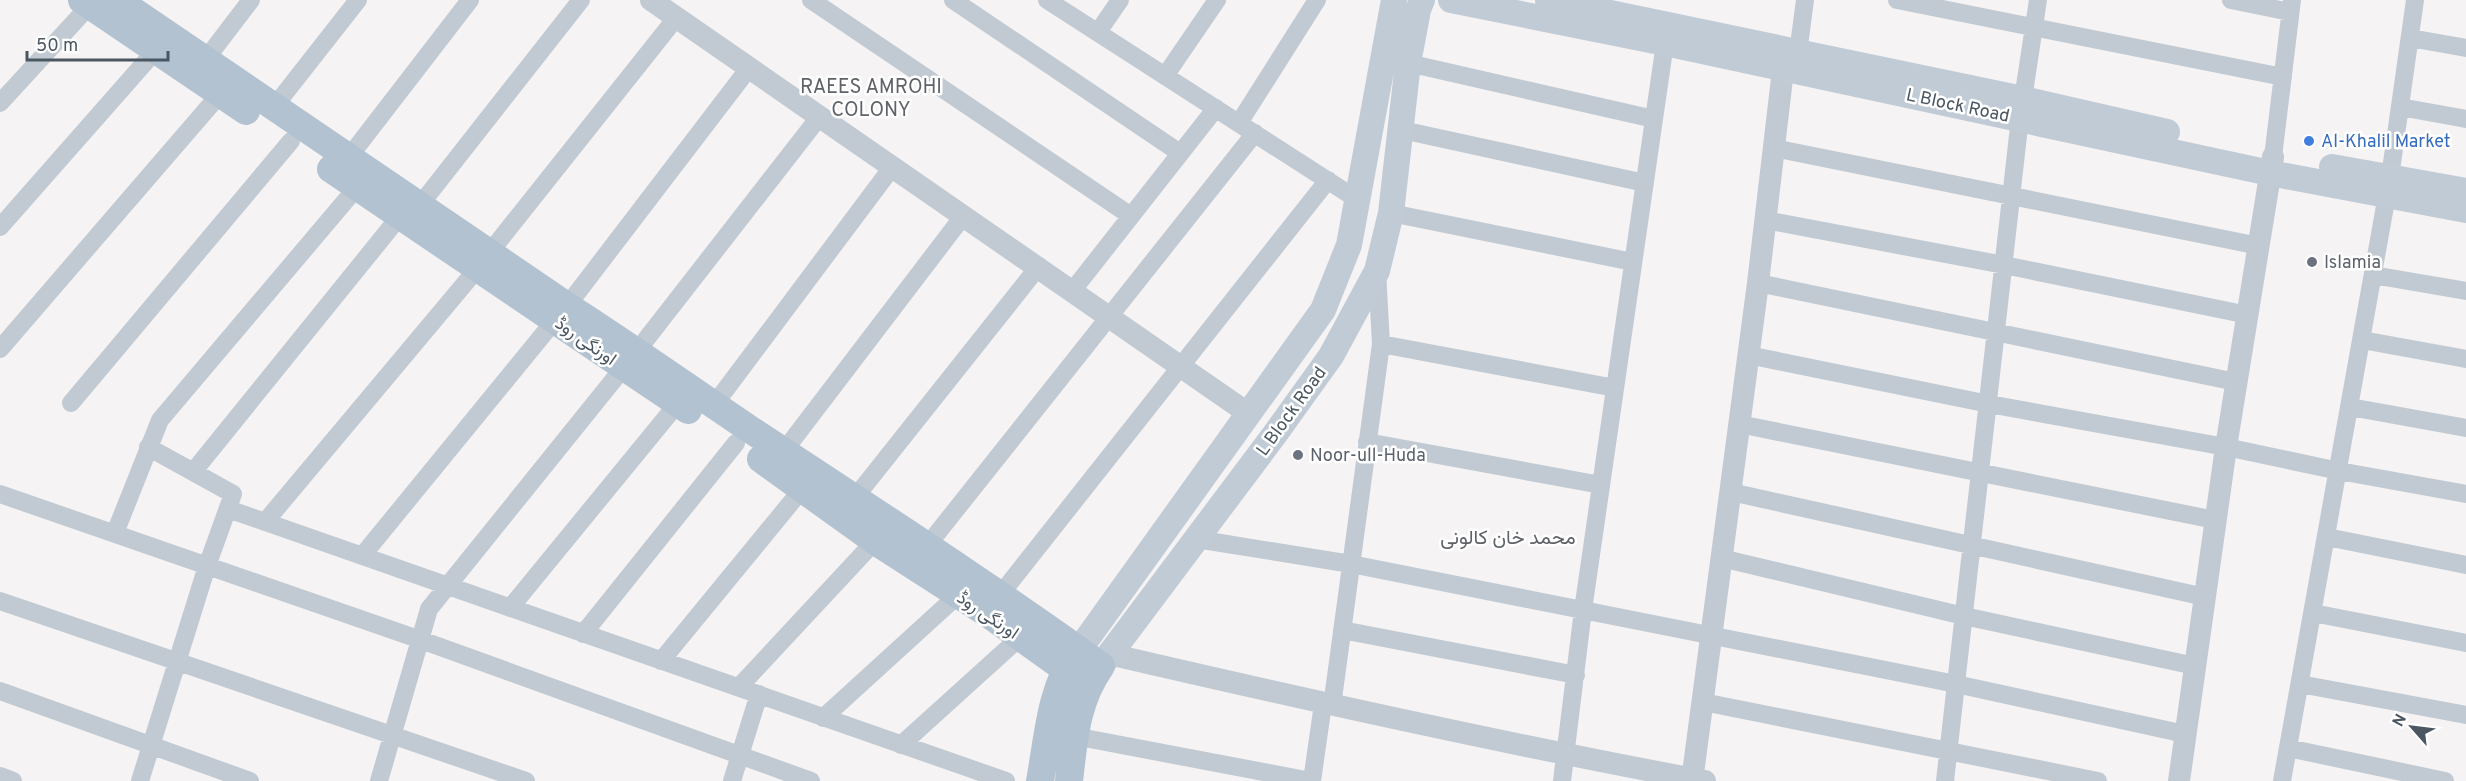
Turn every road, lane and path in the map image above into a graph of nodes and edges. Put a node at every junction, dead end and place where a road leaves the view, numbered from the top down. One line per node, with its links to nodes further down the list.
1 (251, 0): 30 (street)
2 (358, 0): 38 (street)
3 (470, 0): 51 (street)
4 (581, 0): 62 (street)
5 (651, 0): 23 (street)
6 (811, 0): 65 (street)
7 (953, 0): 50 (street)
8 (1047, 0): 25 (street)
9 (1120, 0): 25 (street)
10 (1217, 0): 34 (street)
11 (1317, 0): 45 (street)
12 (1394, 0): 60 (main road, L Block Road)
13 (1422, 0): 32 (main road, L Block Road)
14 (1451, 0): 27 (main road, L Block Road)
15 (1805, 0): 31 (street)
16 (1897, 0): 24 (street)
17 (2038, 0): 24 (street)
18 (2230, 0): 22 (street)
19 (2415, 0): 26 (street)
20 (1562, 1): 31 (main road, L Block Road)
21 (112, 3): 29 (main road, اورنگی روڈ); 30 (main road, اورنگی روڈ); 37 (street)
22 (2291, 6): 35 (street)
23 (676, 18): 33 (street); 69 (street)
24 (2033, 28): 35 (street); 41 (street)
25 (1098, 32): 34 (street)
26 (2410, 38): 28 (street); 39 (street)
27 (1665, 43): 31 (main road, L Block Road); 43 (street)
28 (2466, 48)
29 (156, 50): 36 (main road, اورنگی روڈ); 67 (street)
30 (206, 59): 38 (main road, اورنگی روڈ)
31 (1791, 61): 41 (main road, L Block Road); 49 (street)
32 (1408, 63): 43 (street); 46 (main road, L Block Road)
33 (749, 68): 42 (street); 78 (street)
34 (1165, 76): 40 (street)
35 (2283, 77): 52 (street)
36 (220, 94): 48 (main road, اورنگی روڈ); 84 (street)
37 (0, 103)
38 (274, 107): 51 (main road, اورنگی روڈ)
39 (2400, 107): 44 (street); 57 (street)
40 (1215, 108): 45 (street); 50 (street)
41 (2022, 108): 52 (main road, L Block Road); 59 (street)
42 (820, 116): 53 (street); 86 (street)
43 (1654, 119): 55 (street)
44 (2466, 119)
45 (1239, 123): 47 (street)
46 (1402, 130): 55 (street); 63 (main road, L Block Road)
47 (1255, 134): 54 (street); 80 (street)
48 (291, 141): 56 (main road, اورنگی روڈ); 91 (street)
49 (1774, 148): 59 (street); 66 (street)
50 (1180, 153): 65 (street)
51 (349, 157): 62 (main road, اورنگی روڈ)
52 (2272, 165): 57 (main road, L Block Road); 68 (street)
53 (893, 166): 64 (street); 94 (street)
54 (1328, 180): 60 (street); 88 (street)
55 (1645, 183): 70 (street)
56 (358, 186): 62 (main road, اورنگی روڈ); 101 (street)
57 (2389, 186): 58 (main road, L Block Road); 61 (main road, L Block Road); 74 (street)
58 (2466, 191)
59 (2012, 195): 68 (street); 71 (street)
60 (1358, 200): 96 (main road, L Block Road)
61 (2466, 210)
62 (410, 211): 69 (main road, اورنگی روڈ); 105 (street)
63 (1391, 213): 70 (street); 73 (main road, L Block Road)
64 (964, 215): 72 (street); 103 (street)
65 (1131, 216): 76 (street)
66 (1765, 220): 71 (street); 75 (street)
67 (0, 227)
68 (2259, 246): 79 (street)
69 (484, 261): 78 (main road, اورنگی روڈ); 115 (street)
70 (1633, 262): 90 (street)
71 (2004, 265): 79 (street); 81 (street)
72 (1039, 267): 76 (street); 112 (street)
73 (1377, 271): 83 (street); 118 (main road, L Block Road)
74 (2373, 275): 77 (street); 82 (street)
75 (1758, 283): 81 (street); 85 (street)
76 (1073, 290): 80 (street)
77 (2466, 291)
78 (561, 313): 86 (main road, اورنگی روڈ); 122 (street)
79 (2248, 315): 89 (street)
80 (1110, 316): 88 (street); 120 (street)
81 (1996, 333): 89 (street); 93 (street)
82 (2362, 340): 87 (street); 95 (street)
83 (1381, 344): 90 (street); 99 (street)
84 (0, 349)
85 (1748, 355): 93 (street); 97 (street)
86 (631, 359): 92 (main road, اورنگی روڈ); 94 (main road, اورنگی روڈ); 127 (street)
87 (2466, 359)
88 (1182, 366): 96 (street); 129 (street)
89 (2236, 382): 102 (street)
90 (1615, 388): 107 (street)
91 (71, 403)
92 (678, 403): 100 (main road, اورنگی روڈ); 132 (street)
93 (1989, 404): 102 (street); 106 (street)
94 (714, 405): 103 (main road, اورنگی روڈ)
95 (2350, 407): 98 (street); 104 (street)
96 (1249, 414): 144 (main road, L Block Road)
97 (1739, 424): 106 (street); 109 (street)
98 (2466, 428)
99 (1367, 442): 107 (street); 124 (street)
100 (736, 443): 108 (main road, اورنگی روڈ); 138 (street)
101 (148, 447): 105 (street); 116 (street)
102 (2226, 447): 104 (street); 114 (street)
103 (784, 451): 112 (main road, اورنگی روڈ)
104 (2339, 471): 111 (street); 117 (street)
105 (193, 472): 113 (street)
106 (1981, 472): 114 (street); 121 (street)
107 (1601, 485): 133 (street)
108 (803, 488): 112 (main road, اورنگی روڈ); 143 (street)
109 (1731, 492): 121 (street); 123 (street)
110 (0, 494): 116 (street)
111 (2466, 494)
112 (848, 507): 119 (main road, اورنگی روڈ); 120 (main road, اورنگی روڈ)
113 (228, 509): 115 (street); 126 (street)
114 (2216, 520): 130 (street)
115 (265, 522): 122 (street)
116 (115, 533): 126 (street)
117 (2327, 537): 125 (street); 134 (street)
118 (1196, 539): 124 (street); 144 (main road, L Block Road)
119 (875, 541): 128 (main road, اورنگی روڈ); 149 (street)
120 (927, 546): 129 (main road, اورنگی روڈ)
121 (1973, 547): 130 (street); 135 (street)
122 (362, 556): 127 (street)
123 (1721, 558): 135 (street); 139 (street)
124 (1351, 564): 133 (street); 137 (street)
125 (2466, 565)
126 (207, 566): 140 (street); 142 (street)
127 (447, 586): 132 (street); 140 (street)
128 (958, 595): 136 (main road, اورنگی روڈ); 155 (street)
129 (1000, 595): 136 (main road, اورنگی روڈ)
130 (2205, 597): 145 (street)
131 (0, 601): 142 (street)
132 (510, 608): 138 (street)
133 (1583, 610): 139 (street); 146 (street)
134 (2313, 613): 141 (street); 148 (street)
135 (1964, 616): 145 (street); 147 (street)
136 (1029, 629): 144 (main road, اورنگی روڈ); 159 (street)
137 (1342, 630): 146 (street); 153 (street)
138 (583, 634): 143 (street)
139 (1710, 635): 147 (street); 152 (street)
140 (421, 640): 157 (street); 164 (street)
141 (2466, 643)
142 (178, 661): 157 (street); 160 (street)
143 (661, 661): 149 (street)
144 (1089, 664): 153 (street); 158 (main road, L Block Road); 175 (main road, L Block Road)
145 (2195, 666): 156 (street)
146 (1576, 675): 163 (street)
147 (1956, 684): 156 (street); 162 (street)
148 (2300, 684): 154 (street); 161 (street)
149 (739, 687): 151 (street)
150 (0, 691): 160 (street)
151 (759, 694): 155 (street); 164 (street)
152 (1703, 702): 162 (street); 166 (street)
153 (1328, 705): 163 (street); 177 (street)
154 (2466, 715)
155 (823, 718): 159 (street)
156 (2185, 734): 181 (street)
157 (393, 735): 170 (street); 171 (street)
158 (1074, 736): 176 (main road, L Block Road); 177 (street)
159 (901, 745): 174 (street)
160 (151, 746): 168 (street); 169 (street)
161 (2288, 748): 182 (street); 183 (street)
162 (1948, 751): 179 (street); 180 (street)
163 (1565, 756): 166 (street); 178 (street)
164 (740, 757): 172 (street); 173 (street)
165 (0, 776): 167 (street)
166 (1697, 780)
167 (13, 781)
168 (140, 781)
169 (250, 781)
170 (379, 781)
171 (526, 781)
172 (732, 781)
173 (811, 781)
174 (1006, 781)
175 (1040, 781)
176 (1069, 781)
177 (1311, 781)
178 (1562, 781)
179 (1945, 781)
180 (2098, 781)
181 (2178, 781)
182 (2282, 781)
183 (2445, 781)

